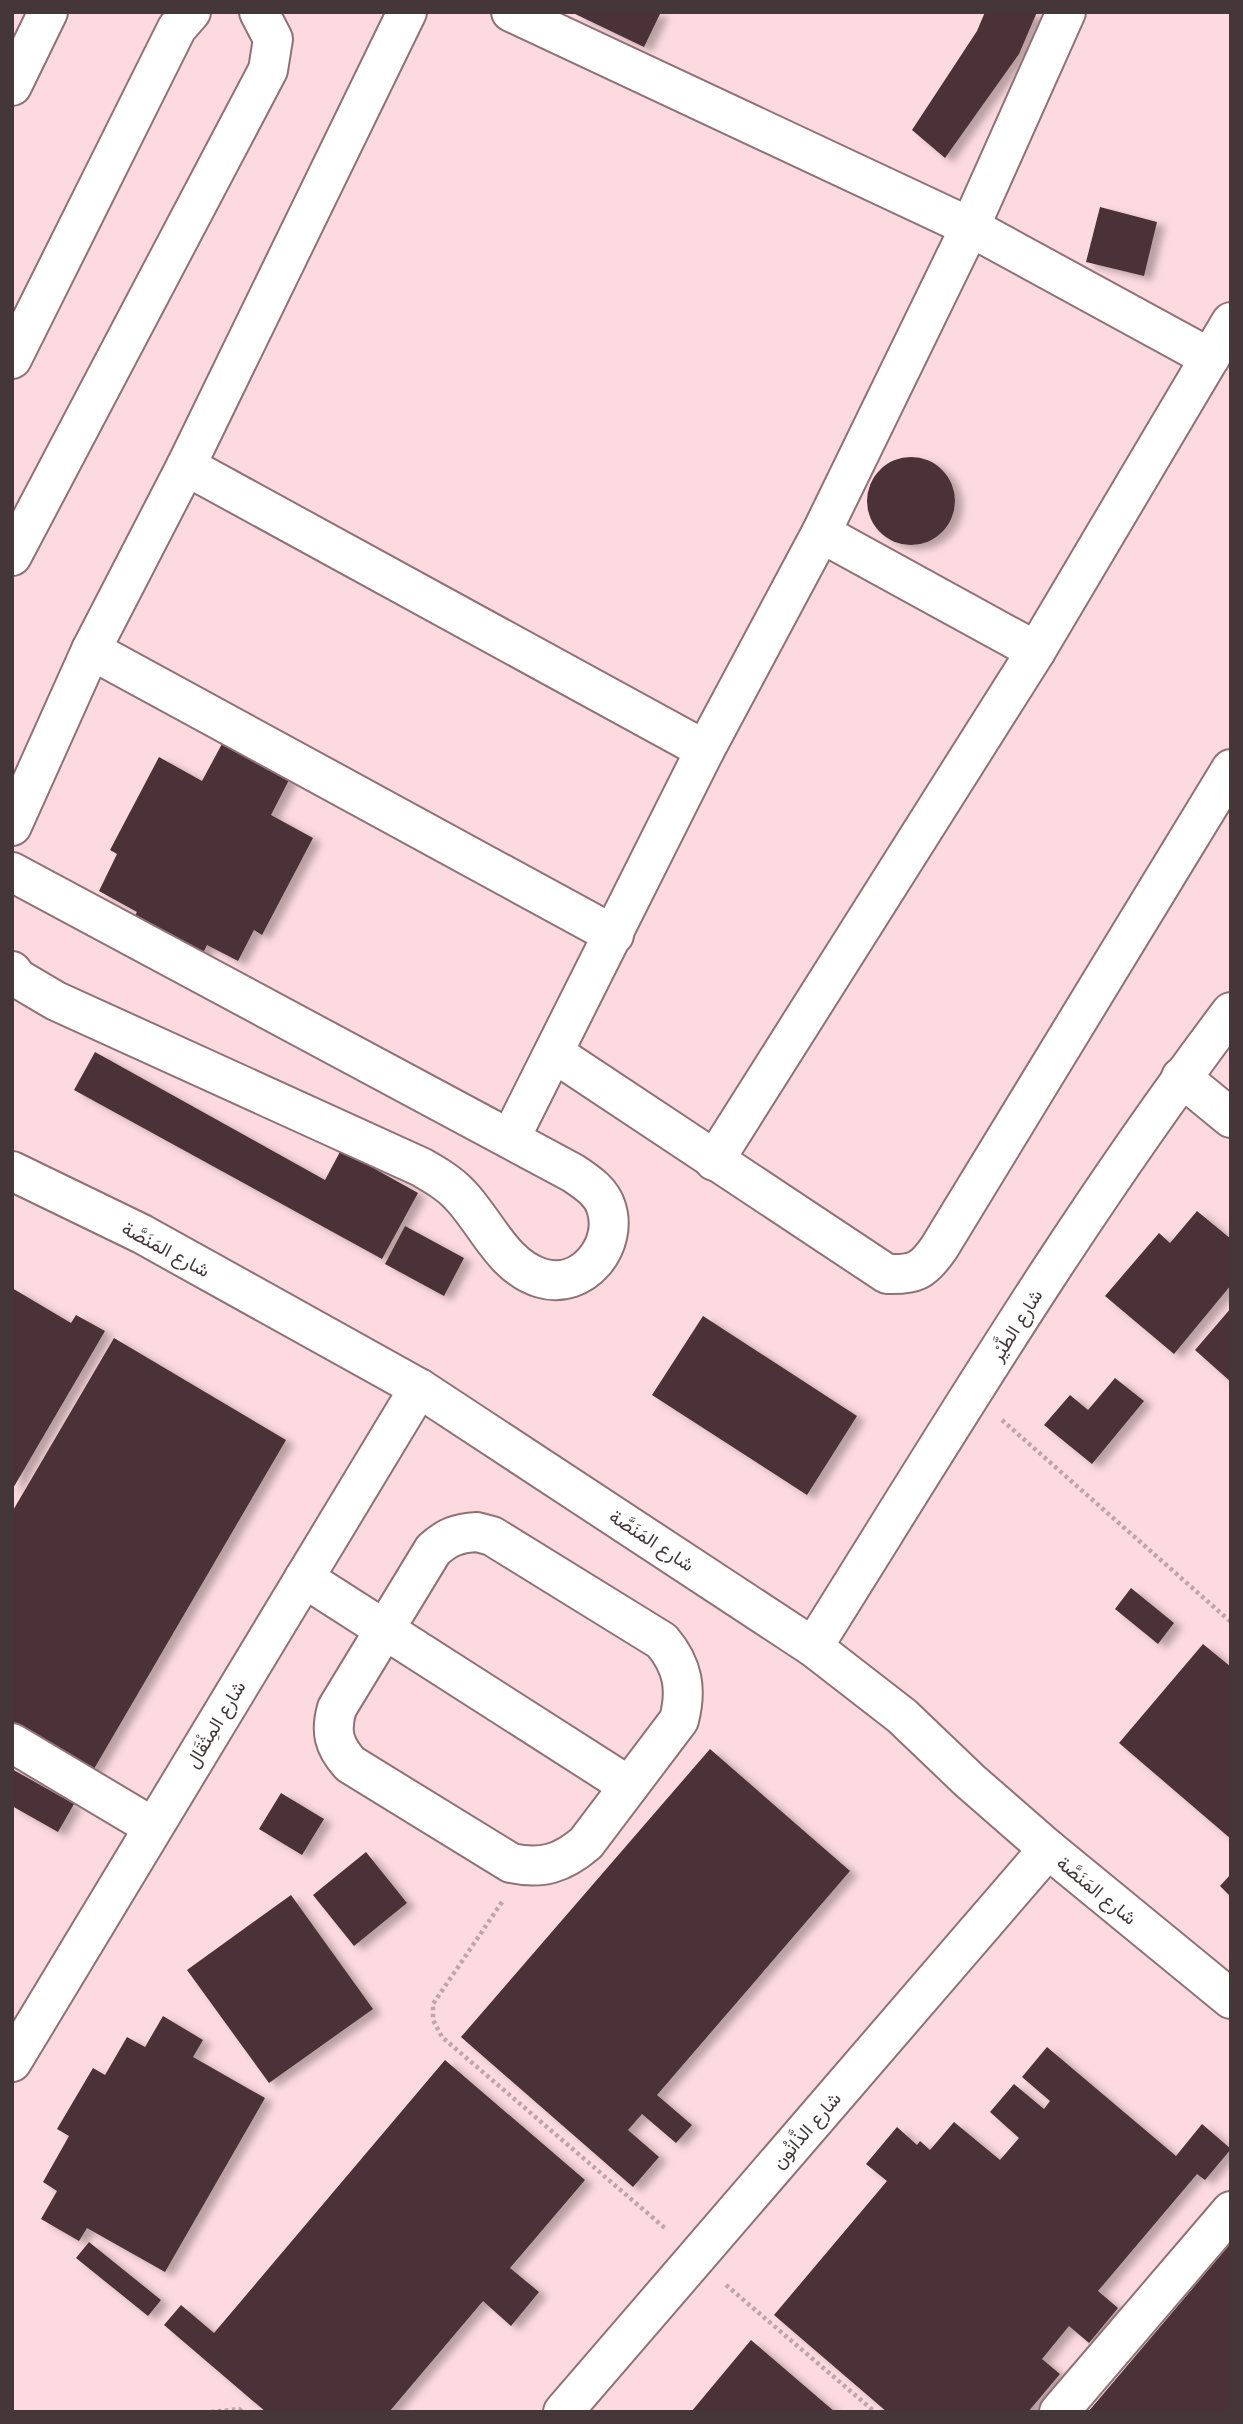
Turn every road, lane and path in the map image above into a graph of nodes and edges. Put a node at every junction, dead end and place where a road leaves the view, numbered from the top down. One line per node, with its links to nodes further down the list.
1 (48, 12): 7 (street)
2 (191, 12): 11 (street)
3 (258, 12): 14 (street)
4 (407, 12): 12 (street)
5 (511, 12): 8 (street)
6 (1066, 12): 8 (street)
7 (12, 86)
8 (970, 227): 10 (street); 13 (street)
9 (1231, 322): 10 (street)
10 (1209, 358): 16 (street)
11 (12, 359)
12 (186, 466): 15 (street); 17 (street)
13 (821, 533): 16 (street); 17 (street)
14 (12, 556)
15 (91, 650): 19 (street); 21 (street)
16 (1036, 651): 28 (street)
17 (705, 750): 21 (street)
18 (1231, 769): 28 (street)
19 (12, 826)
20 (12, 872): 27 (street)
21 (614, 935): 24 (street)
22 (12, 971): 27 (street)
23 (1231, 1012): 25 (street, شارع الطَّيْر)
24 (554, 1053): 27 (street); 28 (street)
25 (1181, 1077): 26 (street); 31 (street, شارع الطَّيْر)
26 (1231, 1118)
27 (510, 1139)
28 (715, 1161)
29 (12, 1171): 30 (street, شارع المَنَصَّة)
30 (419, 1388): 32 (street, شارع المِثْقَال); 35 (street, شارع المَنَصَّة)
31 (972, 1394): 33 (path); 35 (street, شارع الطَّيْر)
32 (304, 1578): 34 (street); 38 (street, شارع المِثْقَال)
33 (1231, 1622)
34 (385, 1630): 37 (street); 37 (street); 40 (street)
35 (813, 1647): 39 (street, شارع المَنَصَّة)
36 (12, 1743): 38 (street)
37 (629, 1786): 40 (street)
38 (153, 1827): 42 (street, شارع المِثْقَال)
39 (1048, 1849): 41 (street, شارع المَنَصَّة); 44 (street, شارع الذَّانُون)
40 (526, 1867): 44 (path)
41 (1231, 1999)
42 (12, 2062)
43 (1231, 2211): 49 (street)
44 (696, 2257): 47 (street, شارع الذَّانُون); 48 (path)
45 (211, 2412): 46 (path)
46 (243, 2412)
47 (563, 2412)
48 (875, 2412)
49 (1059, 2412)

